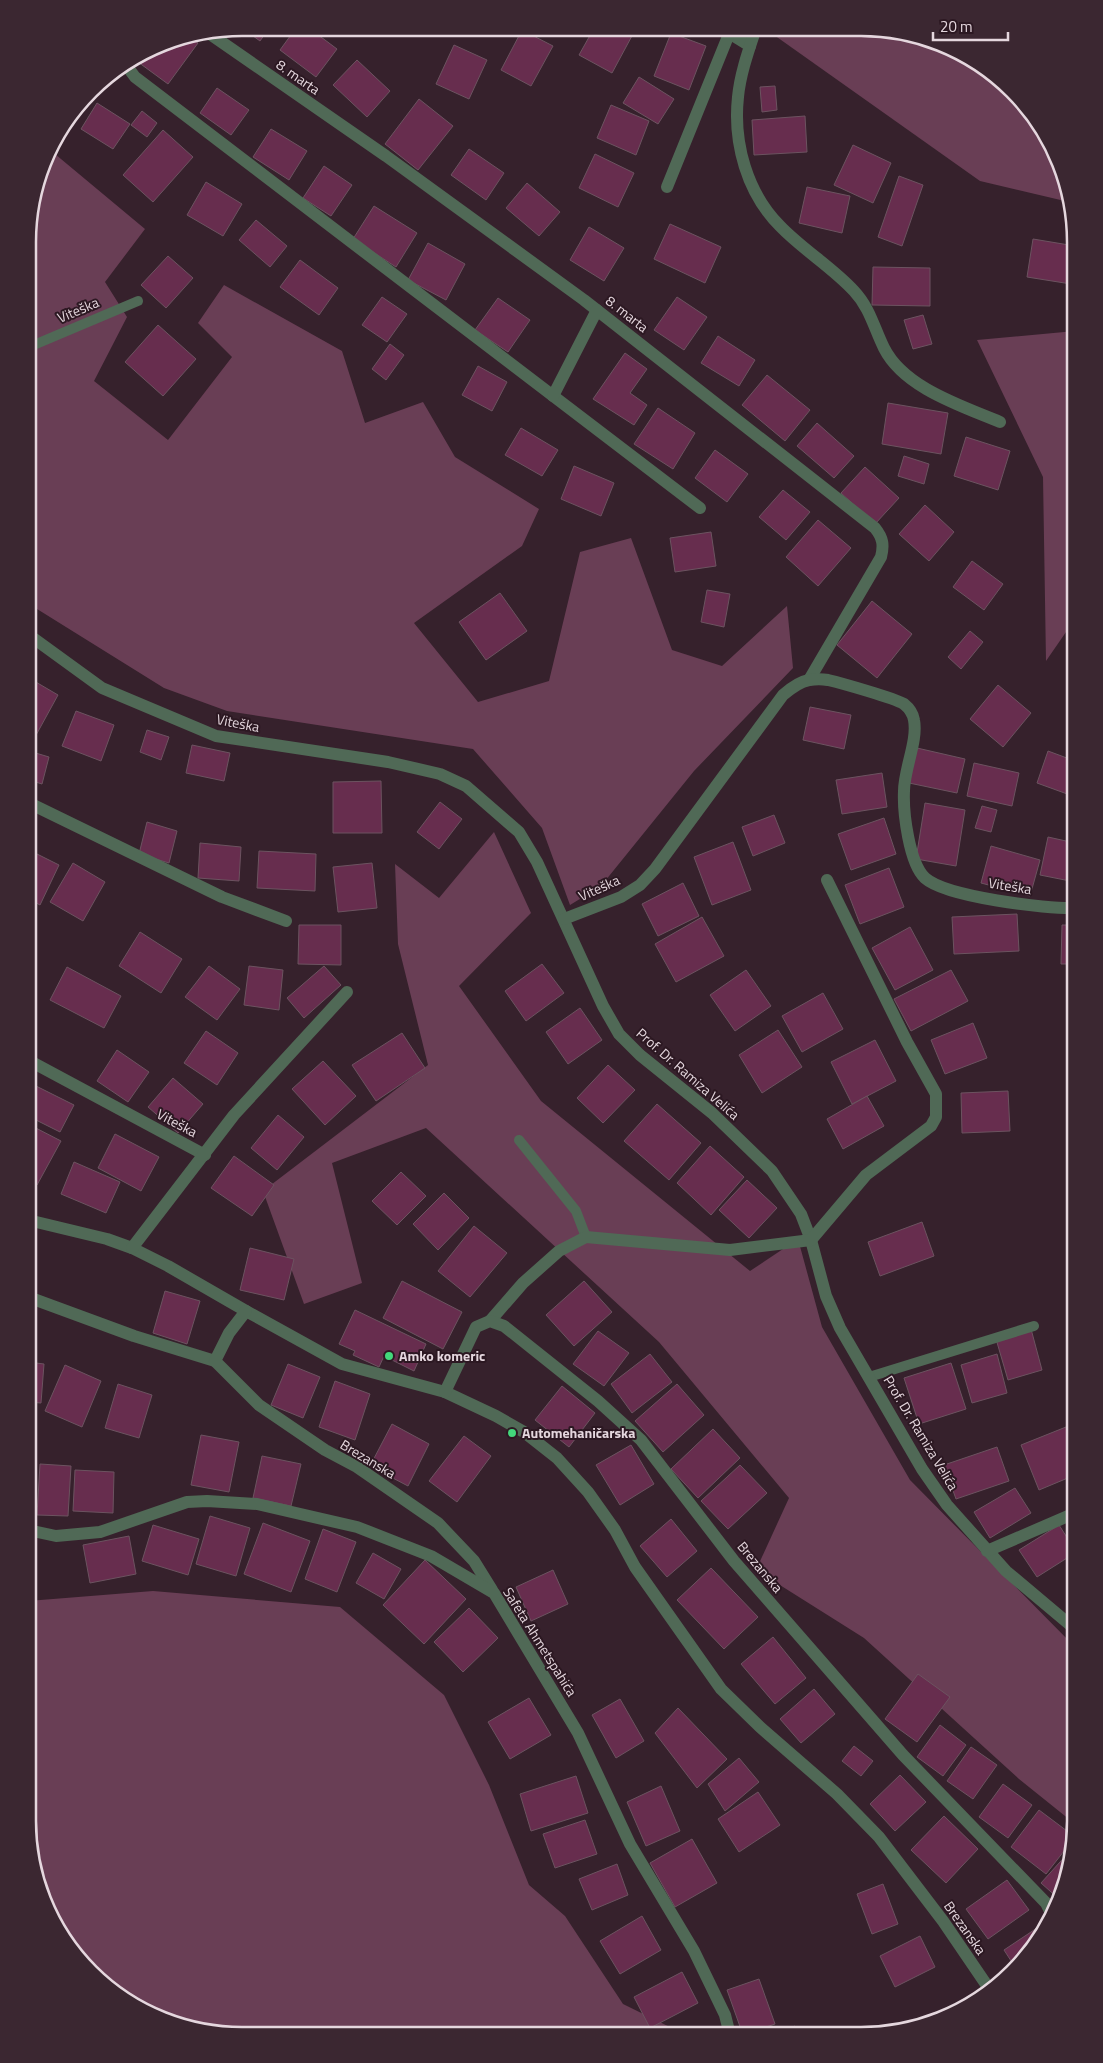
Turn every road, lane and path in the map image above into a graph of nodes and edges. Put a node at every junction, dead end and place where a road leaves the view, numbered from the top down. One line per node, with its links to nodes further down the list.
1 (724, 36): 7 (street)
2 (733, 36): 5 (street)
3 (753, 36): 5 (street)
4 (216, 38): 9 (street, 8. marta)
5 (750, 46): 12 (street)
6 (130, 70): 11 (street)
7 (667, 187)
8 (138, 301): 10 (lane, Viteška)
9 (597, 310): 11 (street); 15 (street, 8. marta)
10 (36, 344)
11 (553, 396): 13 (street)
12 (1000, 422)
13 (700, 508)
14 (36, 640): 19 (street, Viteška)
15 (809, 680): 18 (street, Viteška); 19 (street, Viteška)
16 (36, 806): 20 (street)
17 (827, 880): 27 (street)
18 (1067, 908)
19 (564, 919): 27 (street, Prof. Dr. Ramiza Velića)
20 (286, 921)
21 (347, 992): 24 (street)
22 (36, 1064): 24 (street, Viteška)
23 (519, 1140): 26 (lane)
24 (205, 1155): 28 (street)
25 (36, 1222): 28 (street, Brezanska)
26 (586, 1237): 27 (street); 31 (street)
27 (811, 1240): 34 (street, Prof. Dr. Ramiza Velića)
28 (132, 1248): 30 (street, Brezanska)
29 (36, 1300): 33 (street, Brezanska)
30 (246, 1311): 33 (street); 35 (street, Brezanska)
31 (490, 1321): 35 (street); 41 (street, Brezanska)
32 (1034, 1326): 34 (lane)
33 (215, 1361): 39 (street, Brezanska)
34 (869, 1377): 38 (street, Prof. Dr. Ramiza Velića)
35 (444, 1392): 42 (street, Brezanska)
36 (1067, 1516): 38 (street)
37 (36, 1532): 39 (street, Safeta Ahmetspahića)
38 (988, 1550): 40 (street, Prof. Dr. Ramiza Velića)
39 (494, 1593): 43 (street, Safeta Ahmetspahića)
40 (1067, 1622)
41 (1048, 1906)
42 (986, 1984)
43 (728, 2027)

